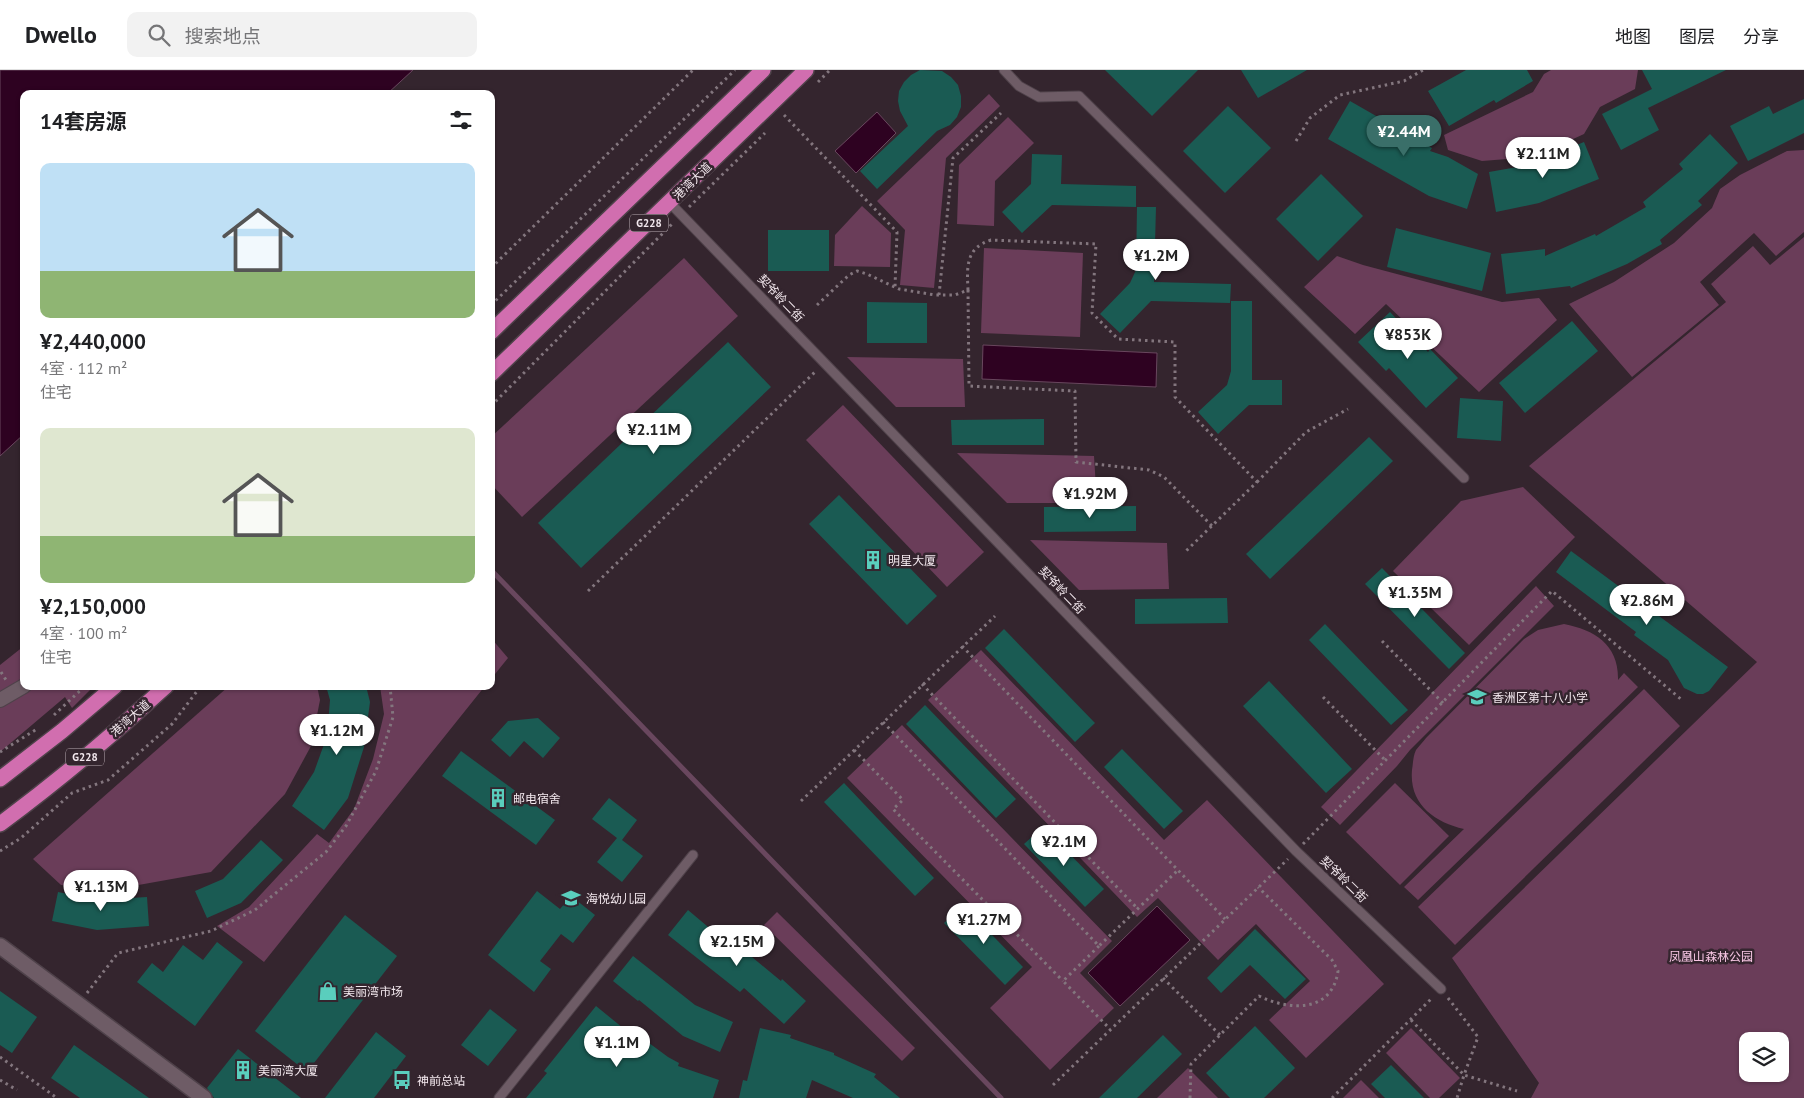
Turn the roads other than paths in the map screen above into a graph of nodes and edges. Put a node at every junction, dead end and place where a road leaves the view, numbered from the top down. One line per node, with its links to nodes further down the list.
1 (763, 70): 5 (highway, G228)
2 (806, 70): 4 (highway, 港湾大道 / G228)
3 (1004, 70): 7 (lane)
4 (670, 203): 6 (highway, 港湾大道 / G228); 16 (lane, 契爷岭二街)
5 (495, 328)
6 (495, 370)
7 (1464, 478)
8 (20, 688): 11 (street)
9 (110, 690): 12 (highway, G228)
10 (161, 690): 13 (highway, 港湾大道 / G228)
11 (0, 700)
12 (0, 778)
13 (0, 824)
14 (693, 855): 18 (lane)
15 (0, 946): 17 (street)
16 (1441, 989)
17 (204, 1098)
18 (499, 1098)

